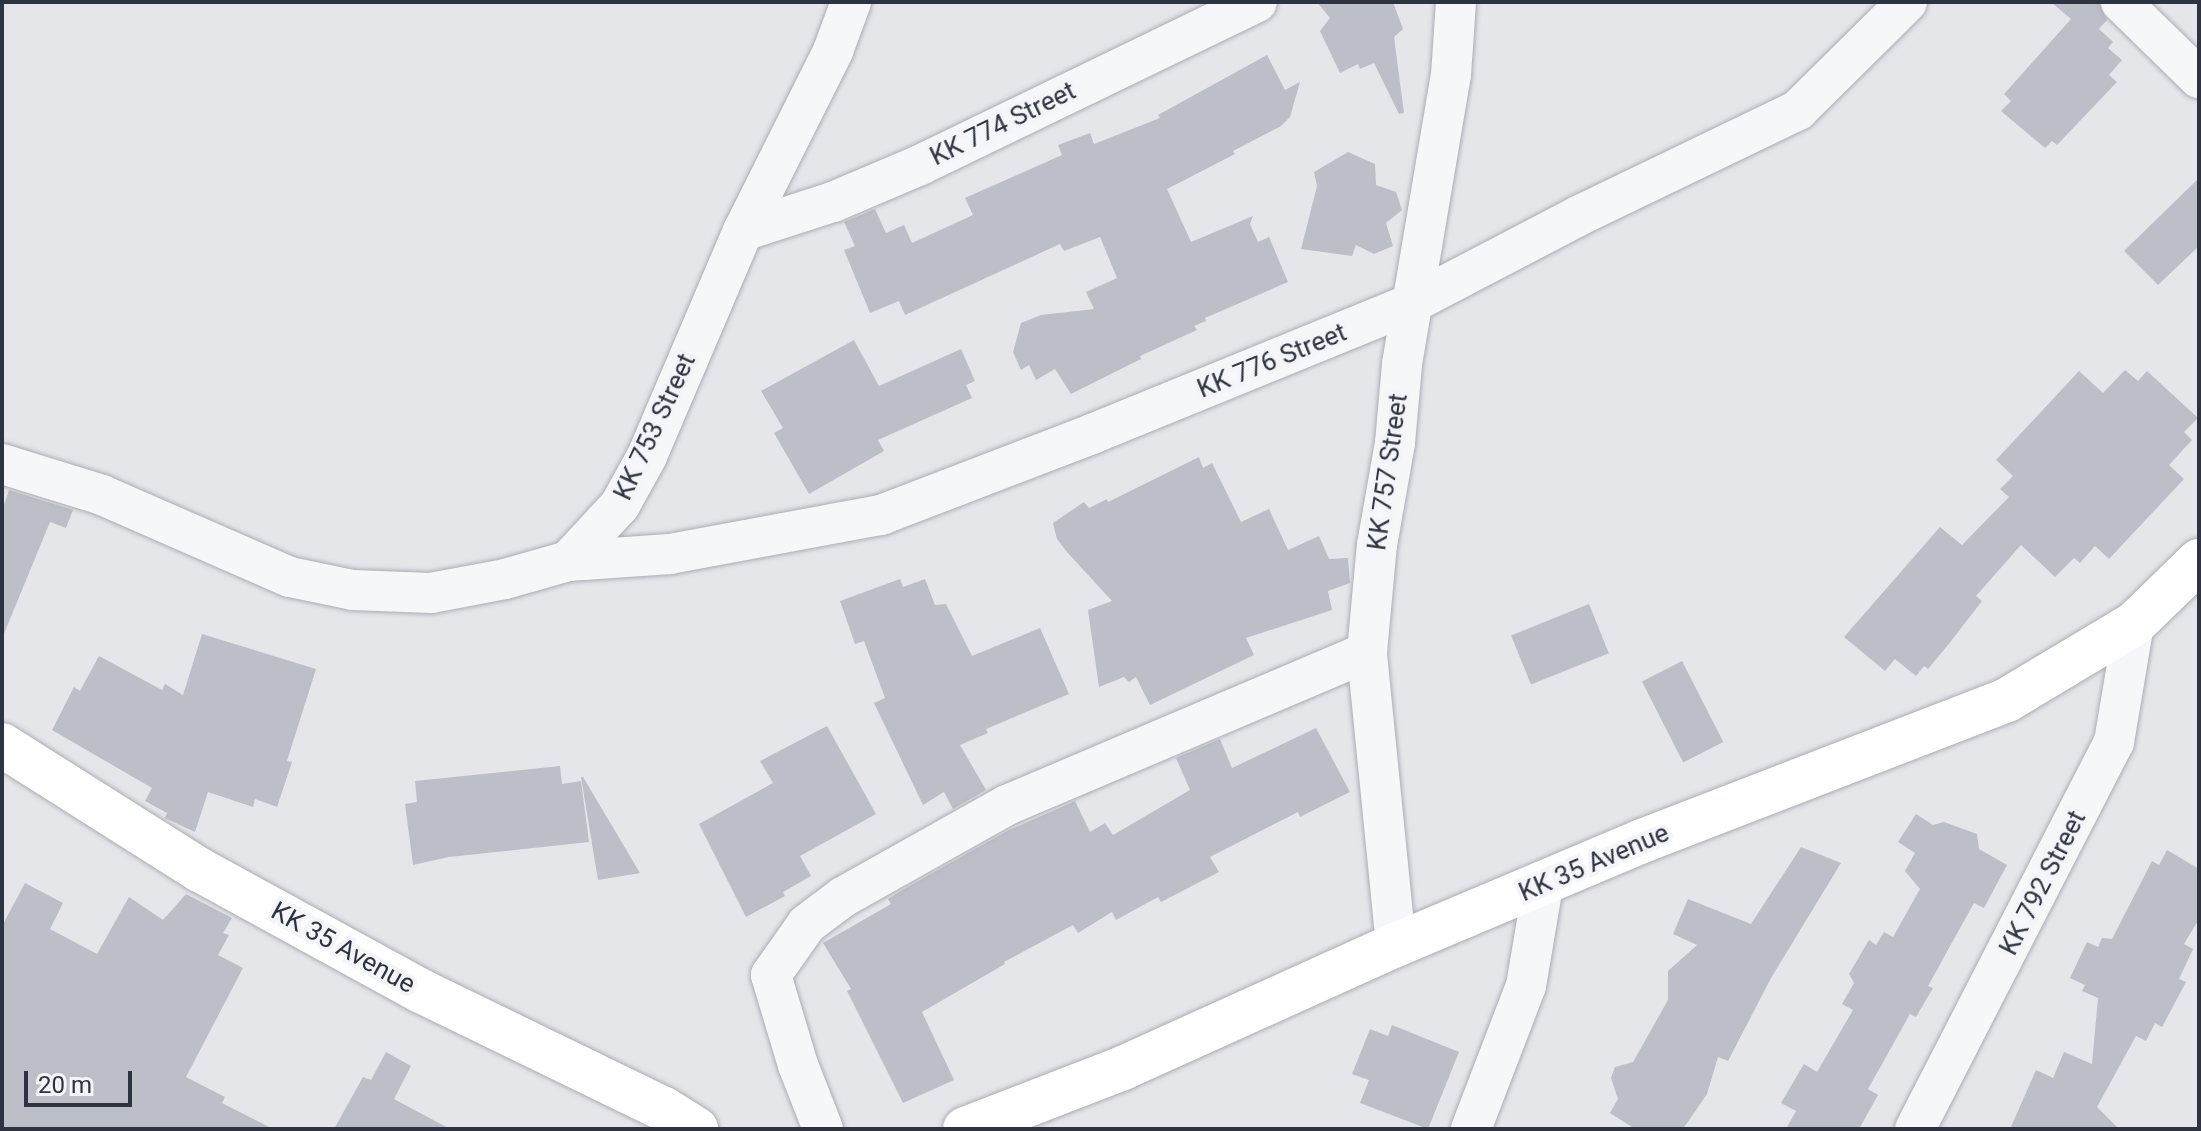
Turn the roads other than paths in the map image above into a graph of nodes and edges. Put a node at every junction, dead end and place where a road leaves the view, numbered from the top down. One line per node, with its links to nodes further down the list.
1 (851, 2): 7 (street, KK 753 Street)
2 (1257, 2): 7 (street, KK 774 Street)
3 (1456, 2): 8 (street, KK 757 Street)
4 (1907, 2): 8 (street, KK 776 Street)
5 (2121, 2): 6 (street)
6 (2199, 78)
7 (743, 231): 10 (street, KK 753 Street)
8 (1410, 304): 10 (street, KK 776 Street); 13 (street, KK 757 Street)
9 (2, 464): 10 (street)
10 (568, 561)
11 (2199, 561): 12 (main road, KK 35 Avenue)
12 (2134, 624): 15 (main road, KK 35 Avenue); 21 (street, KK 792 Street)
13 (1367, 652): 16 (street, KK 757 Street); 18 (street)
14 (2, 745): 17 (main road, KK 35 Avenue)
15 (1543, 886): 16 (main road, KK 35 Avenue); 20 (street)
16 (1396, 945): 19 (main road, KK 35 Avenue)
17 (696, 1129)
18 (823, 1129)
19 (965, 1129)
20 (1471, 1129)
21 (1915, 1129)

